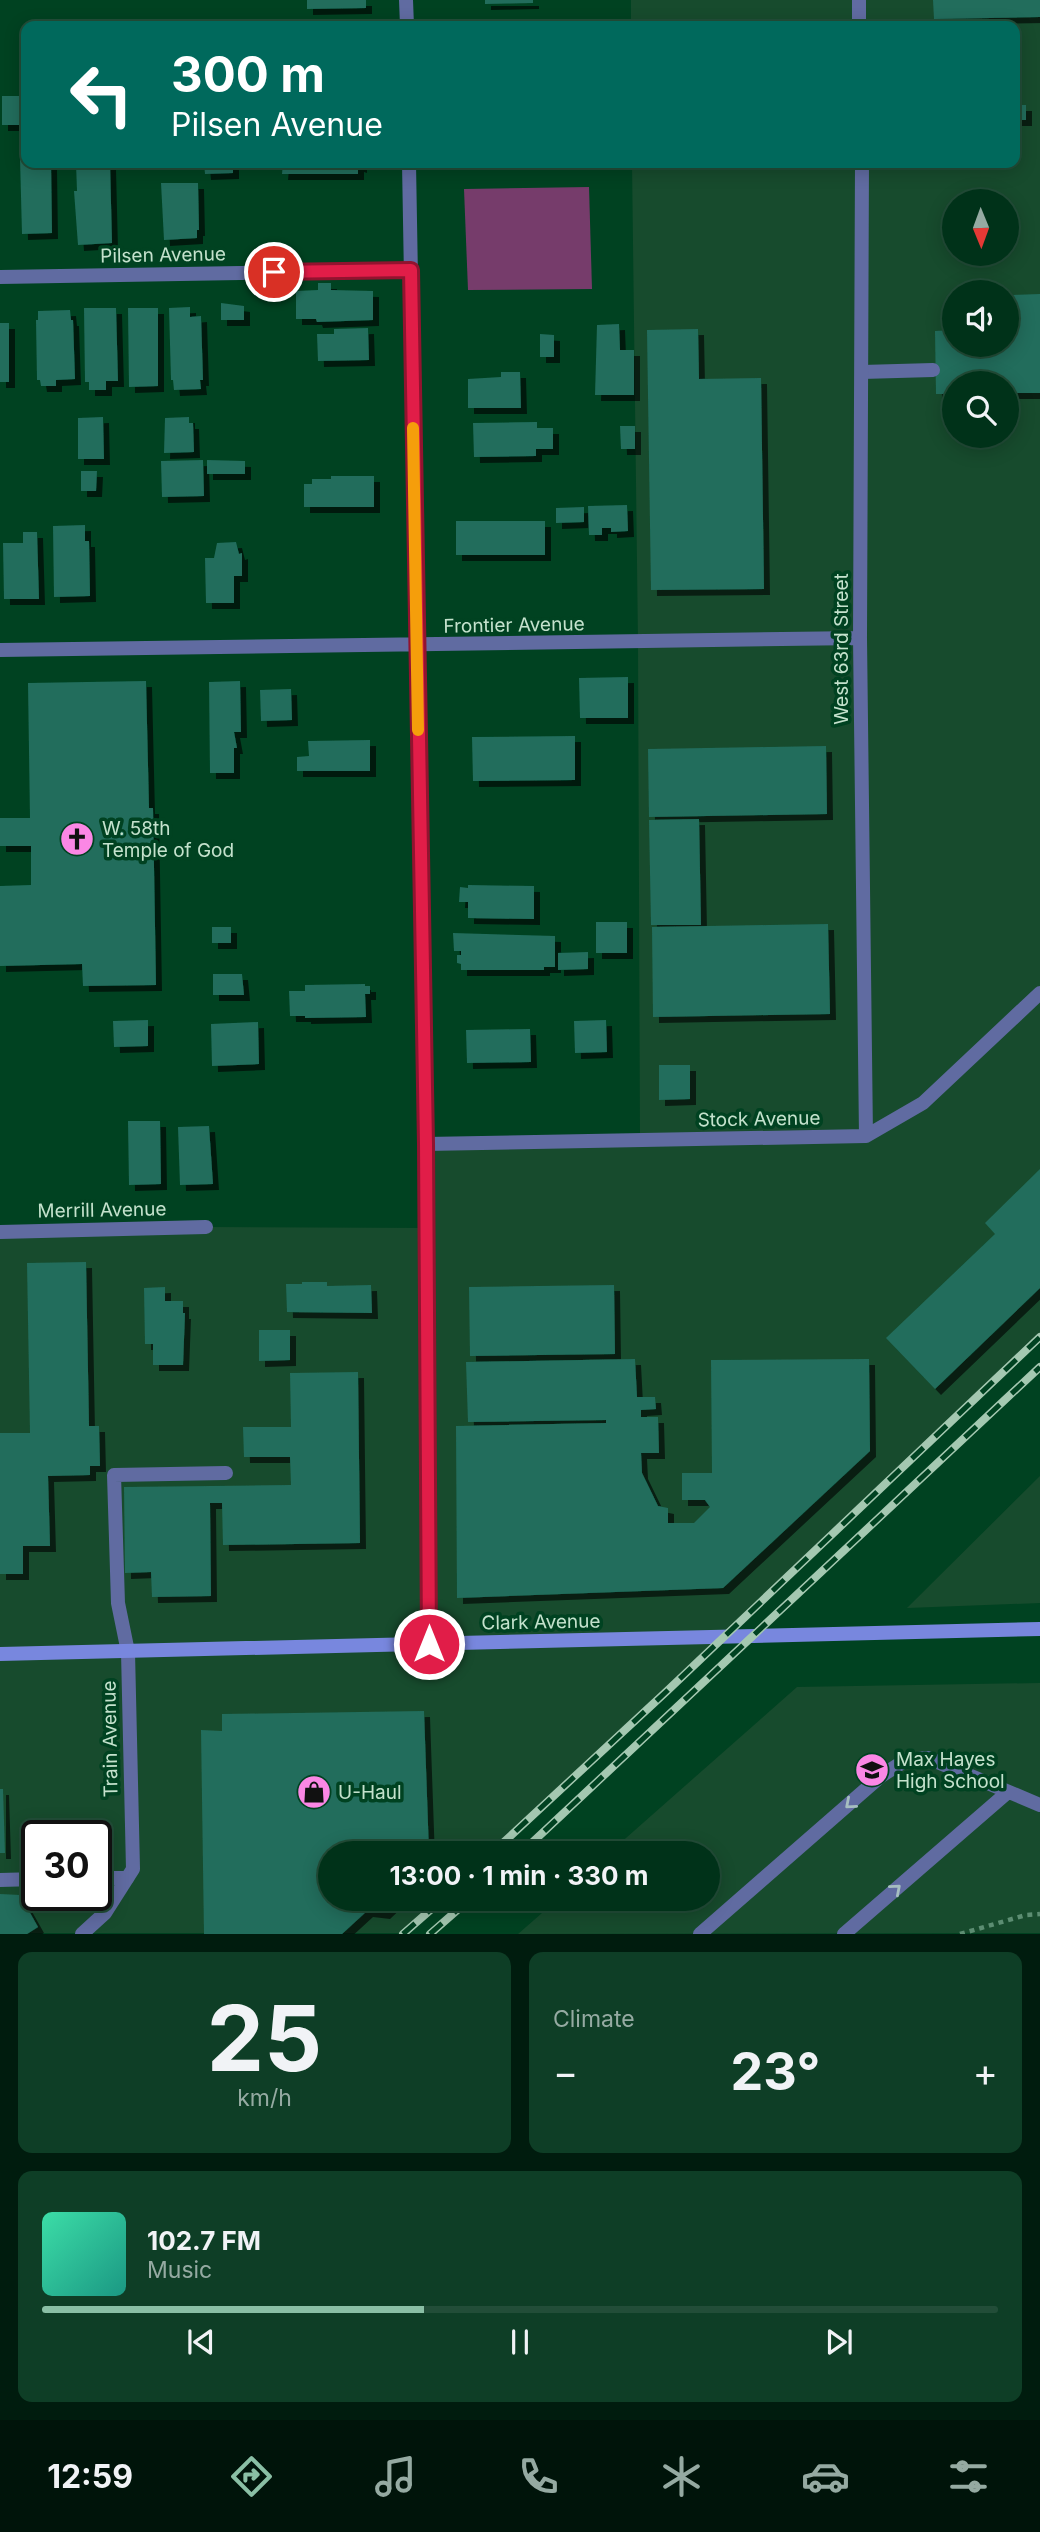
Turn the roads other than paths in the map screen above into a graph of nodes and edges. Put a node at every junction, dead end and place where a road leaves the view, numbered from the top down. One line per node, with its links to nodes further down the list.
1 (407, 0): 3 (street)
2 (859, 0): 4 (street)
3 (407, 21)
4 (859, 21)
5 (409, 168): 7 (street)
6 (862, 168): 10 (street, West 63rd Street)
7 (411, 270): 8 (street, Pilsen Avenue); 12 (street)
8 (0, 277)
9 (933, 370): 10 (street)
10 (862, 372): 11 (street, West 63rd Street)
11 (860, 638): 12 (street, Frontier Avenue); 15 (street, West 63rd Street)
12 (416, 646): 13 (street, Frontier Avenue); 16 (street)
13 (0, 650)
14 (1040, 993): 15 (street, Stock Avenue)
15 (866, 1136): 16 (street, Stock Avenue)
16 (426, 1144): 21 (street)
17 (206, 1227): 18 (street, Merrill Avenue)
18 (0, 1232)
19 (226, 1473): 22 (street, Train Avenue)
20 (1040, 1629): 21 (street, Clark Avenue)
21 (429, 1644): 22 (street, Clark Avenue)
22 (128, 1652): 23 (street, Clark Avenue); 27 (street, Train Avenue)
23 (0, 1654)
24 (1008, 1792): 25 (street); 31 (street, one-way to 31); 32 (street, one-way to 24)
25 (1040, 1805)
26 (112, 1878): 27 (street)
27 (127, 1878): 30 (street, Train Avenue)
28 (0, 1880): 29 (street)
29 (21, 1880)
30 (82, 1934)
31 (700, 1934)
32 (844, 1934)

